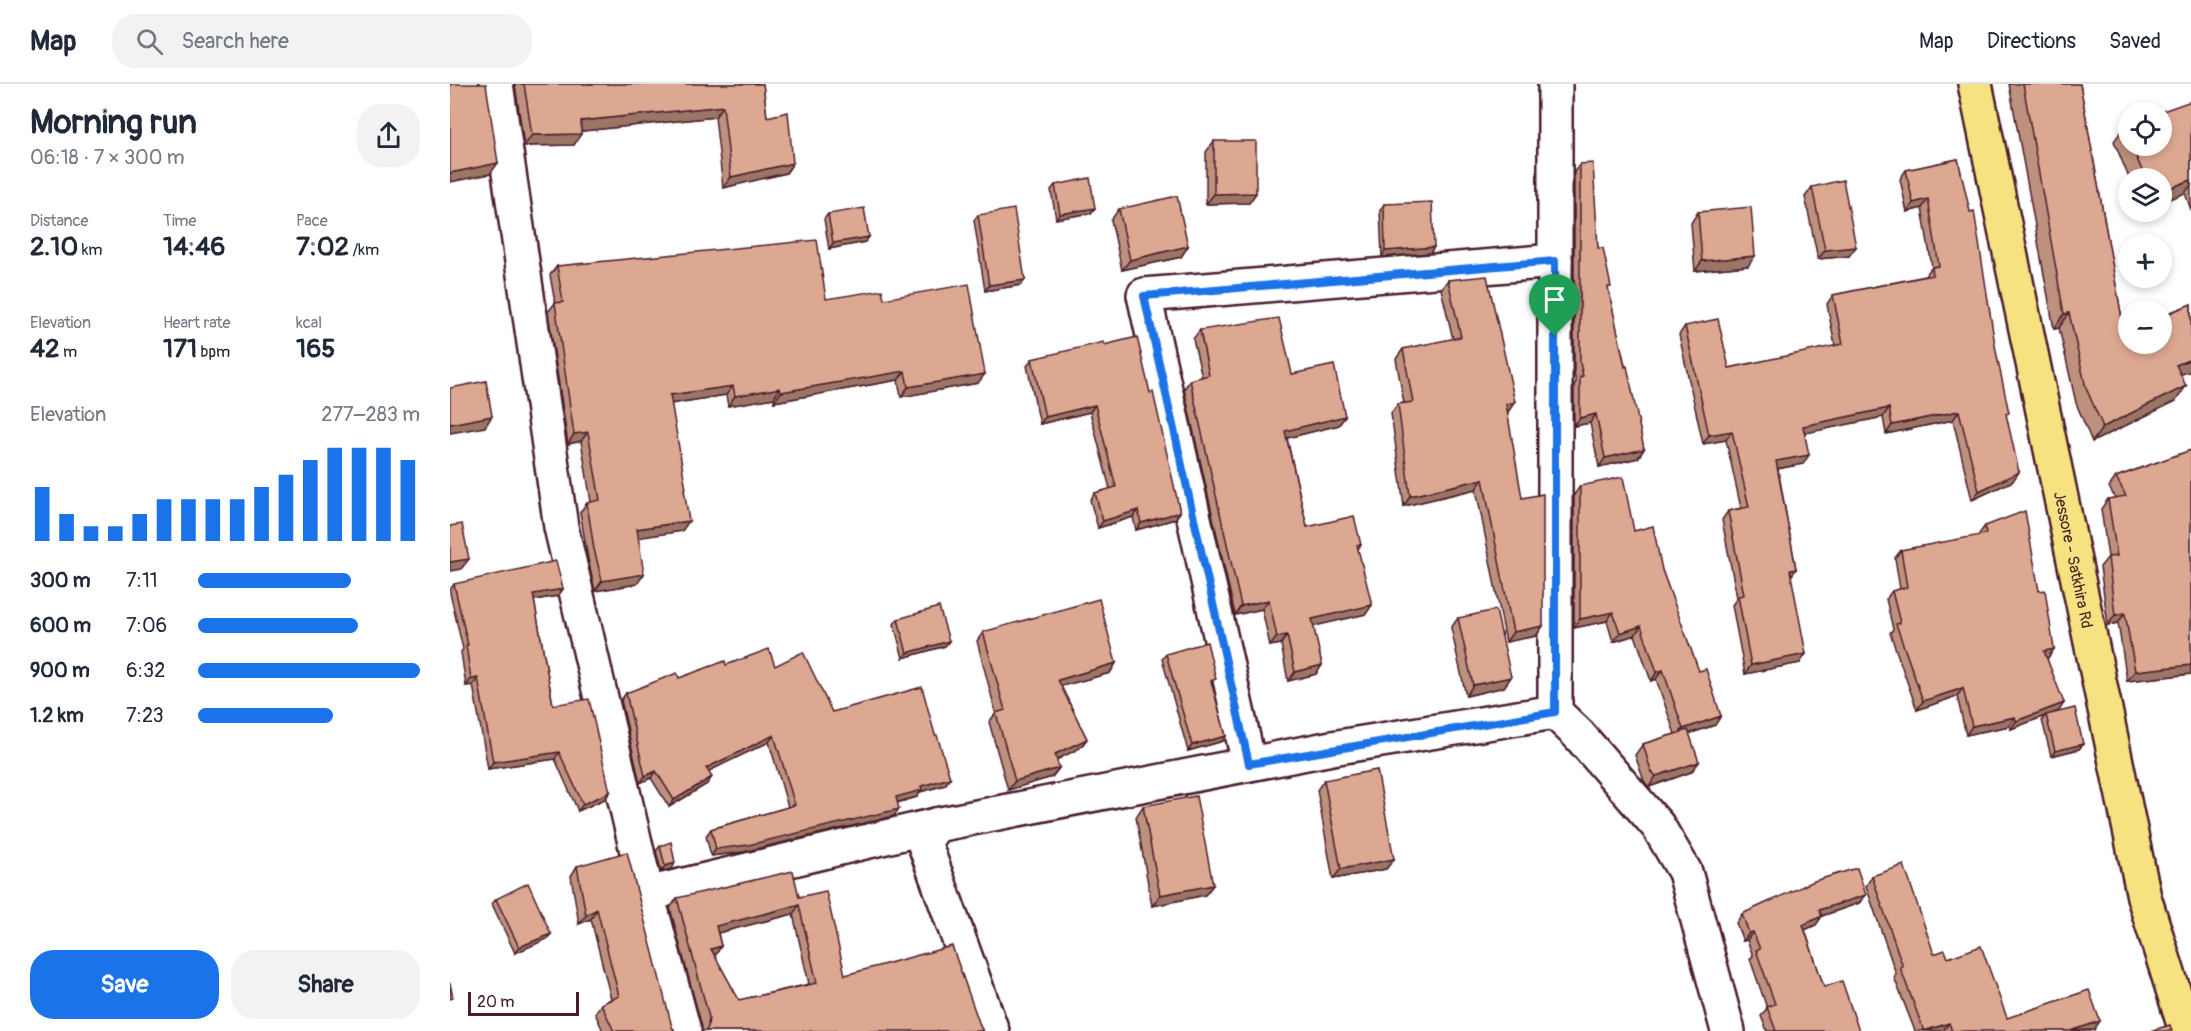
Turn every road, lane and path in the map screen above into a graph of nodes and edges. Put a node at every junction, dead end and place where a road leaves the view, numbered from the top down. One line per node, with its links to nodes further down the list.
1 (496, 84): 8 (street)
2 (1555, 84): 4 (street)
3 (1976, 84): 12 (main road, Jessore - Satkhira Rd)
4 (1555, 261): 5 (street); 6 (street)
5 (1555, 712): 6 (street); 11 (street)
6 (1249, 764): 7 (street)
7 (936, 825): 8 (street); 10 (street)
8 (647, 894): 9 (street)
9 (684, 1031)
10 (992, 1031)
11 (1728, 1031)
12 (2186, 1031)

